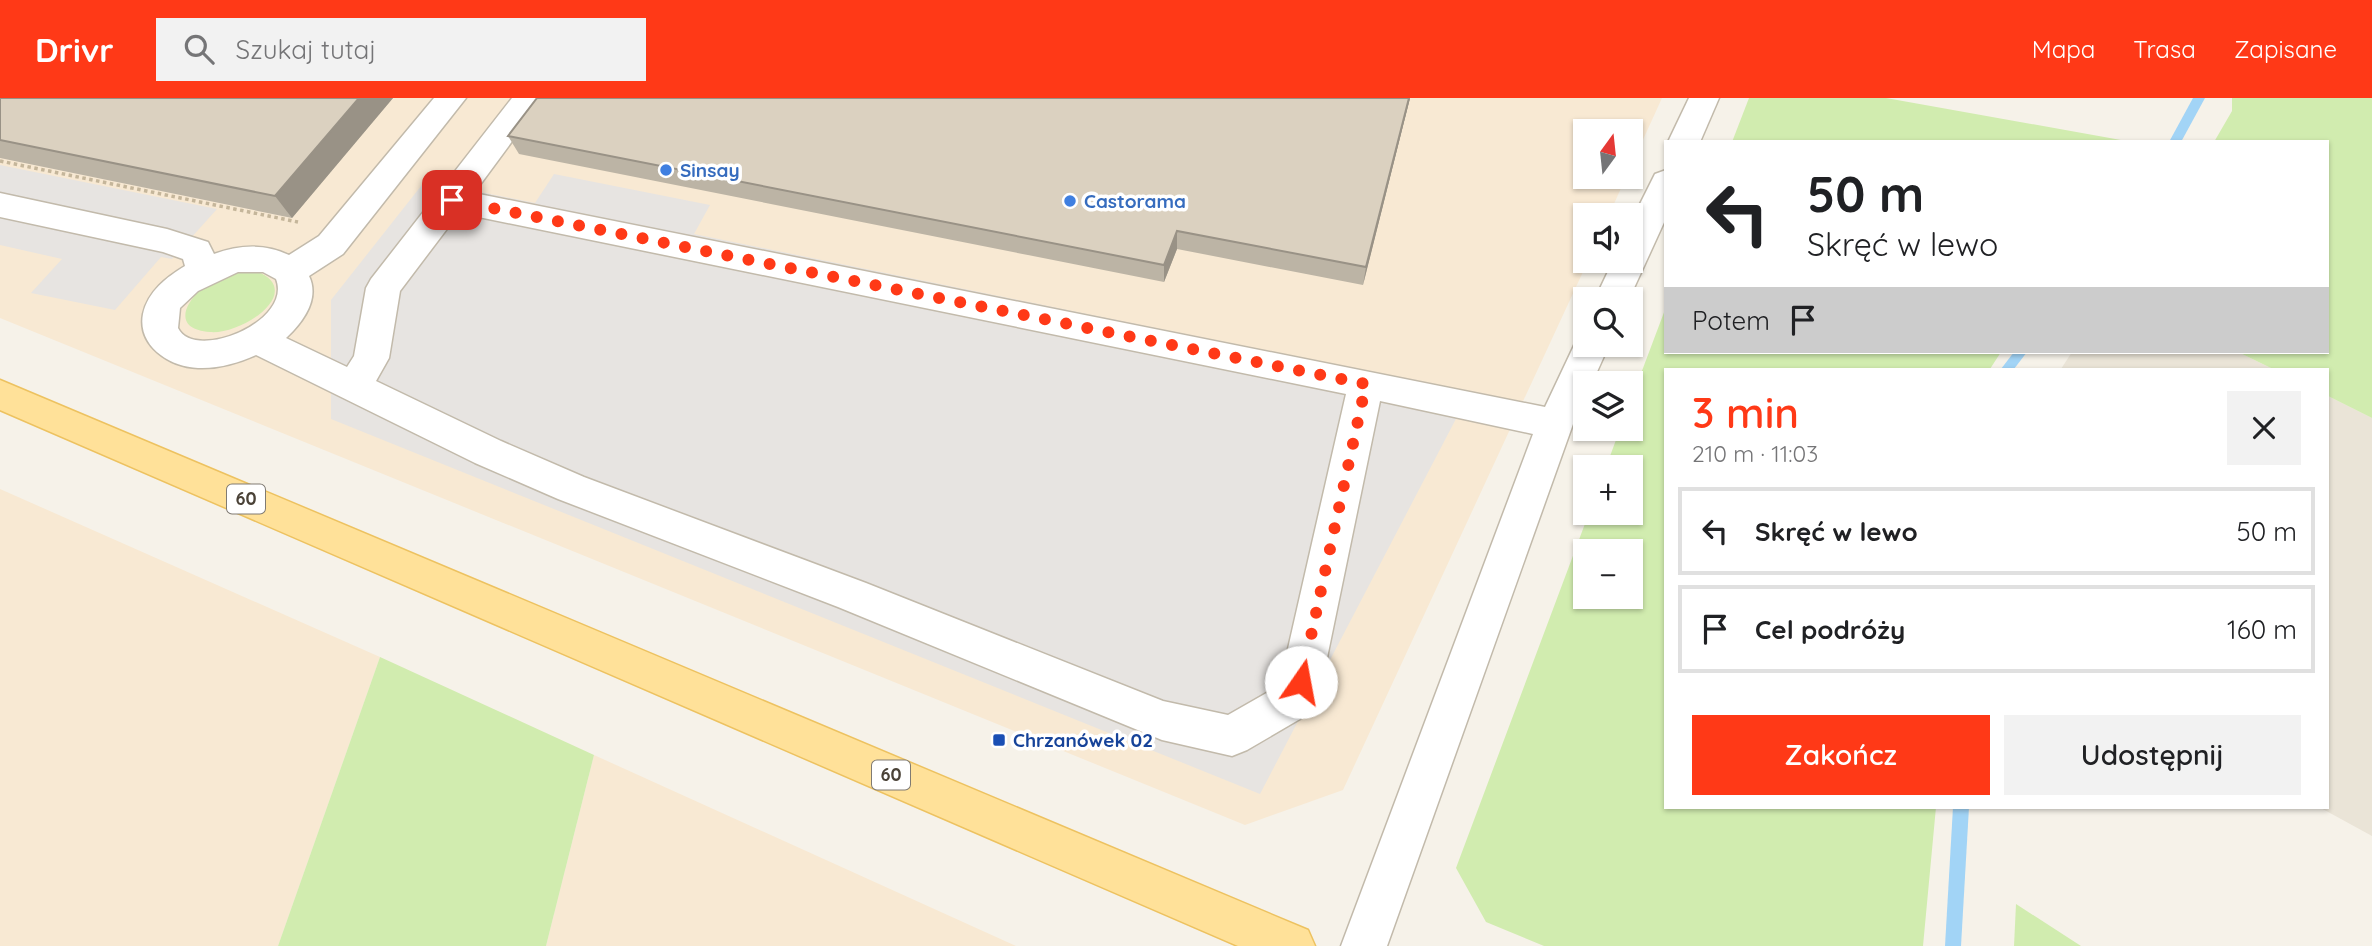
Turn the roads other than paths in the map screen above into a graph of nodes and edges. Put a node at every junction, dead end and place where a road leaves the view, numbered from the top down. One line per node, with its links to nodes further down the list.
1 (451, 98): 10 (lane)
2 (529, 98): 6 (lane)
3 (1704, 98): 4 (lane)
4 (1685, 140)
5 (1664, 186): 8 (lane)
6 (452, 200): 13 (lane); 14 (lane)
7 (0, 205): 9 (lane)
8 (1643, 232)
9 (204, 270): 10 (lane); 11 (lane)
10 (290, 271): 11 (lane)
11 (257, 340): 14 (lane)
12 (1586, 357): 16 (lane)
13 (1366, 384): 14 (lane); 16 (lane)
14 (354, 386)
15 (0, 394): 17 (main road, 60)
16 (1555, 424): 18 (lane)
17 (1292, 946)
18 (1364, 946)

